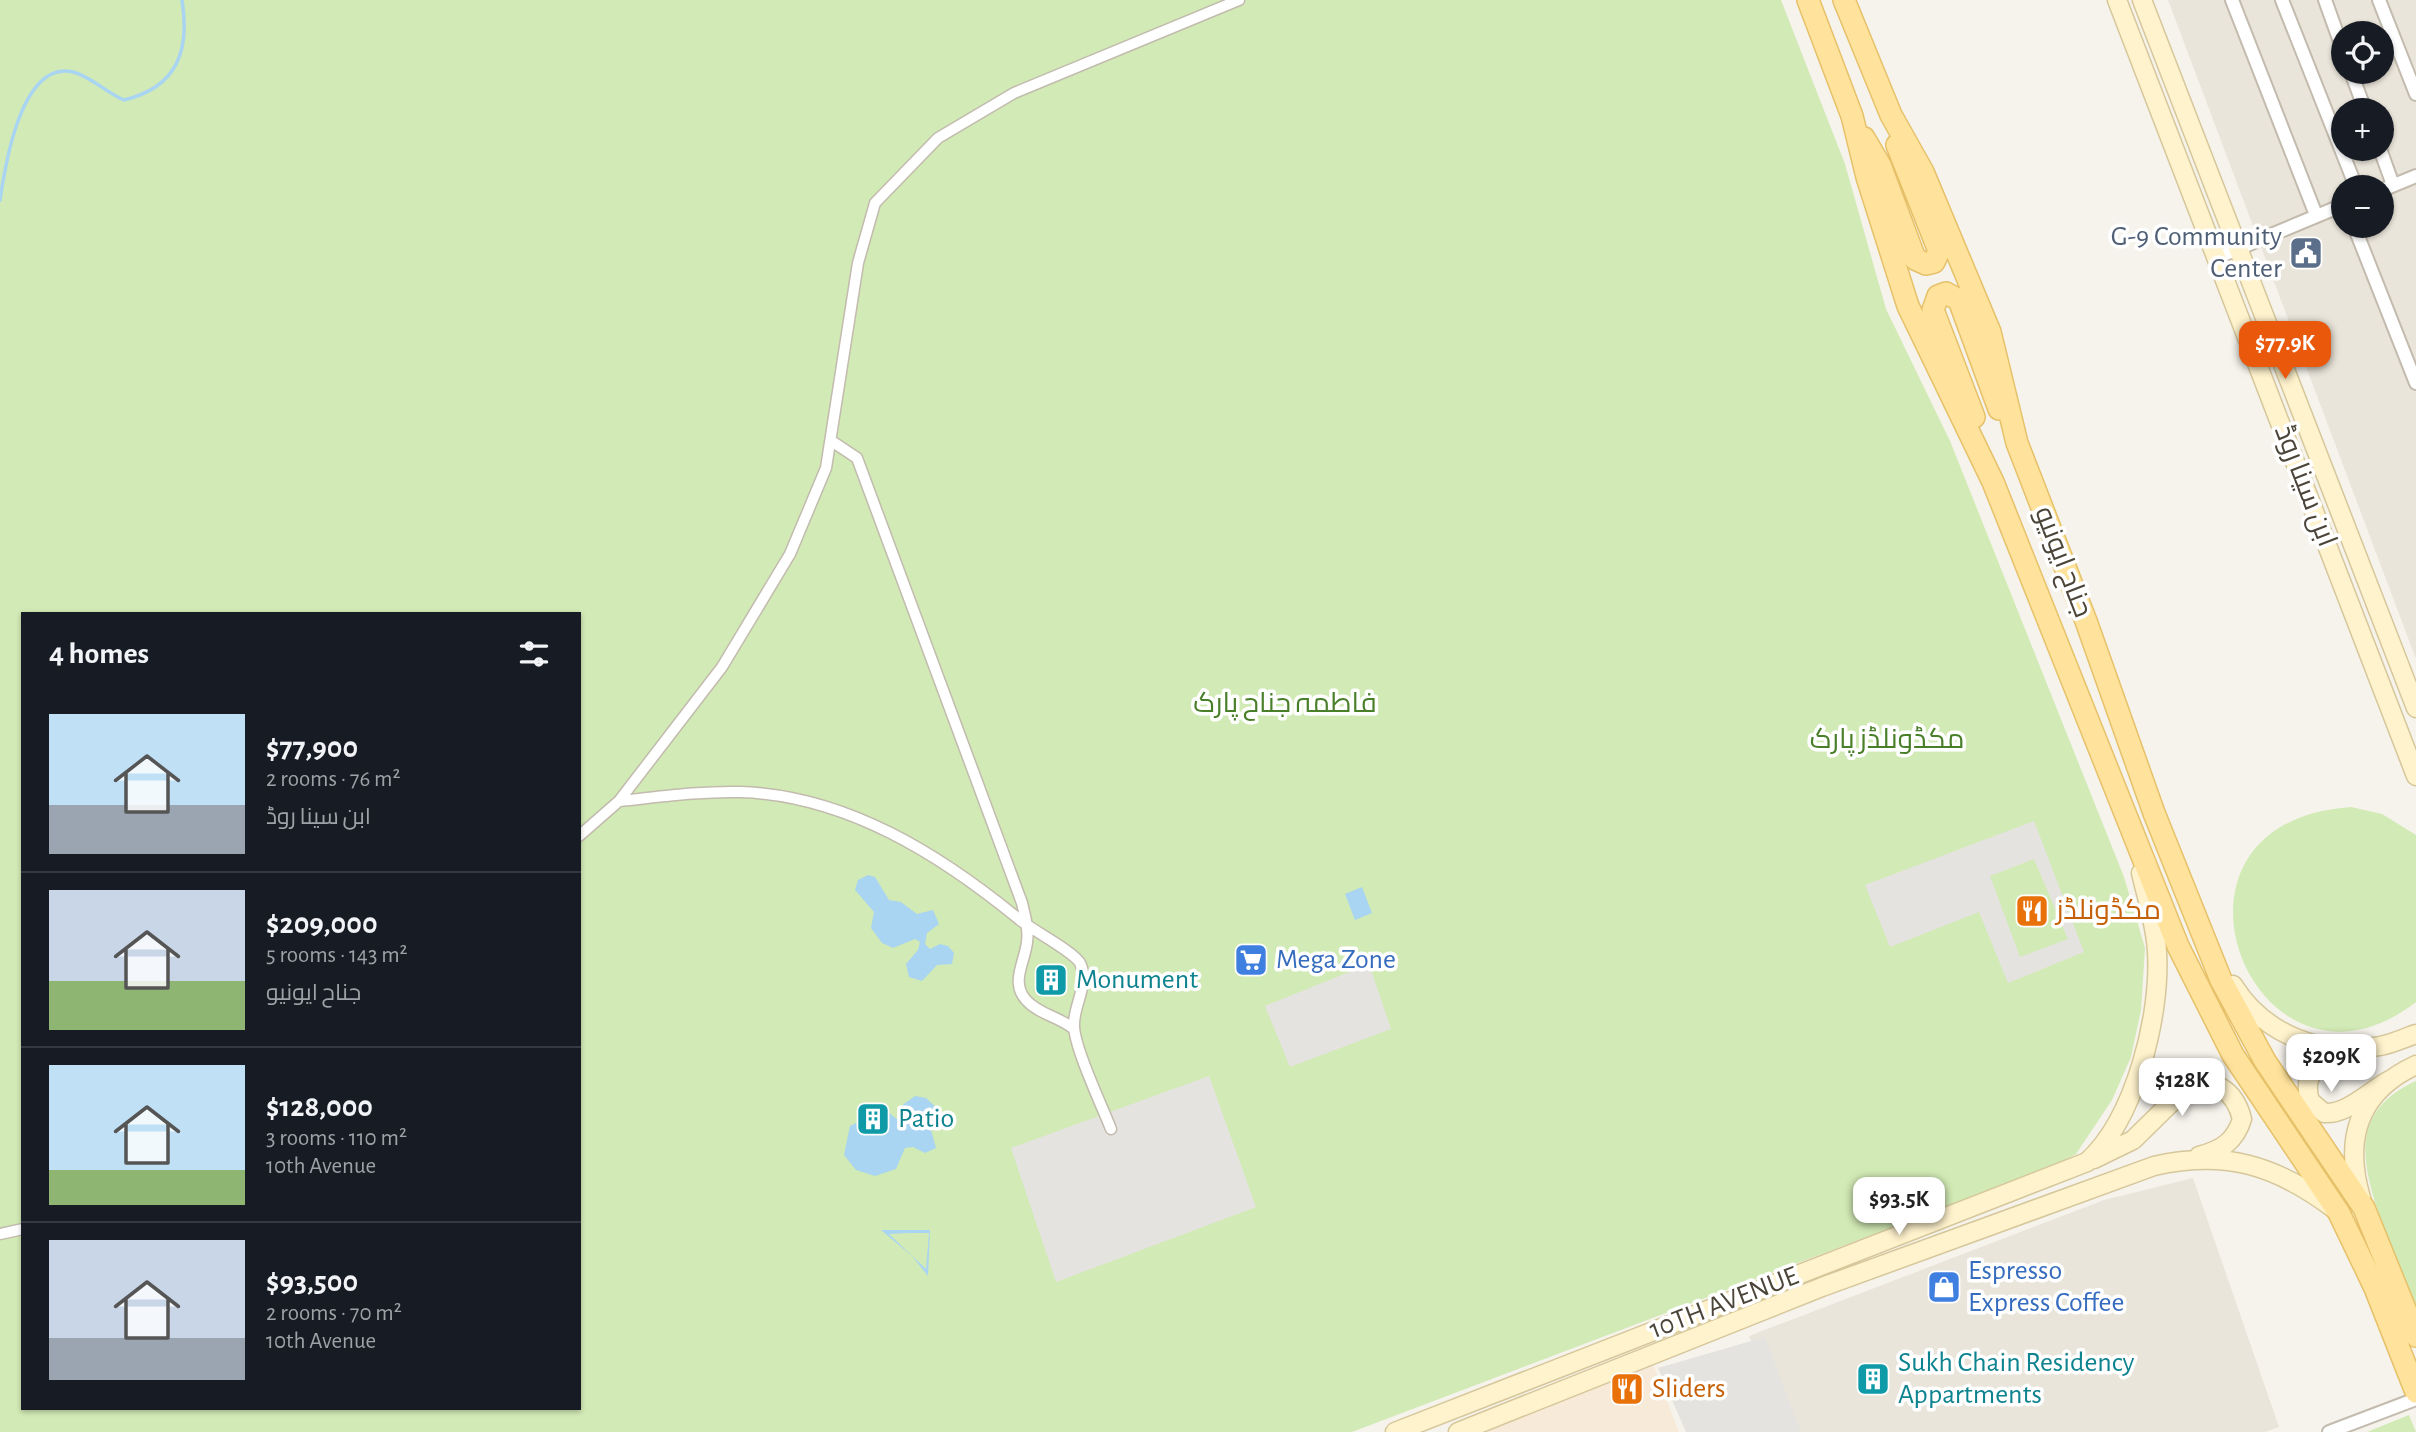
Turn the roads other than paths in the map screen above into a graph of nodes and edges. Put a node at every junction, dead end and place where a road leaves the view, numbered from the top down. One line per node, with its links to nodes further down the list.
1 (1239, 0): 23 (street)
2 (1808, 0): 13 (main road, جناح ایونیو)
3 (1844, 0): 12 (main road, جناح ایونیو)
4 (2118, 0): 21 (main road, ابن سینا روڈ)
5 (2142, 0): 20 (main road, ابن سینا روڈ)
6 (2232, 0): 18 (street)
7 (2282, 0): 14 (street)
8 (2325, 0): 10 (street)
9 (2379, 0): 11 (street)
10 (2333, 21)
11 (2416, 94)
12 (1891, 115): 13 (main road); 24 (main road, جناح ایونیو)
13 (1852, 116): 25 (main road, جناح ایونیو)
14 (2351, 175)
15 (2416, 176): 16 (street)
16 (2394, 184)
17 (2331, 209): 18 (street)
18 (2316, 215): 20 (street)
19 (2359, 238): 22 (street)
20 (2238, 249): 21 (street); 26 (main road, ابن سینا روڈ)
21 (2216, 258): 27 (main road, ابن سینا روڈ)
22 (2416, 383)
23 (832, 442): 28 (street); 31 (street)
24 (2017, 443): 25 (main road); 32 (main road, جناح ایونیو)
25 (1993, 482): 30 (main road, جناح ایونیو)
26 (2416, 708)
27 (2416, 776)
28 (619, 801): 29 (street); 31 (street)
29 (581, 834)
30 (2134, 840): 40 (main road, 10TH AVENUE); 42 (main road, جناح ایونیو)
31 (1027, 925): 33 (street); 33 (street)
32 (2202, 934): 35 (main road); 41 (main road, جناح ایونیو)
33 (1074, 1029): 38 (street)
34 (2416, 1034): 35 (main road)
35 (2366, 1048): 37 (main road)
36 (2416, 1065): 37 (main road)
37 (2392, 1079): 41 (main road)
38 (1111, 1129)
39 (2181, 1161): 40 (main road); 42 (main road, 10TH AVENUE); 46 (main road, 10TH AVENUE)
40 (2087, 1162): 45 (main road, 10TH AVENUE)
41 (2364, 1208): 47 (main road, جناح ایونیو)
42 (2339, 1213): 48 (main road, جناح ایونیو)
43 (21, 1229): 44 (street)
44 (0, 1234)
45 (1744, 1296): 46 (main road); 50 (main road, 10TH AVENUE)
46 (1752, 1315): 51 (main road, 10TH AVENUE)
47 (2416, 1336)
48 (2416, 1392)
49 (2416, 1399): 52 (street)
50 (1395, 1432)
51 (1458, 1432)
52 (2329, 1432)

